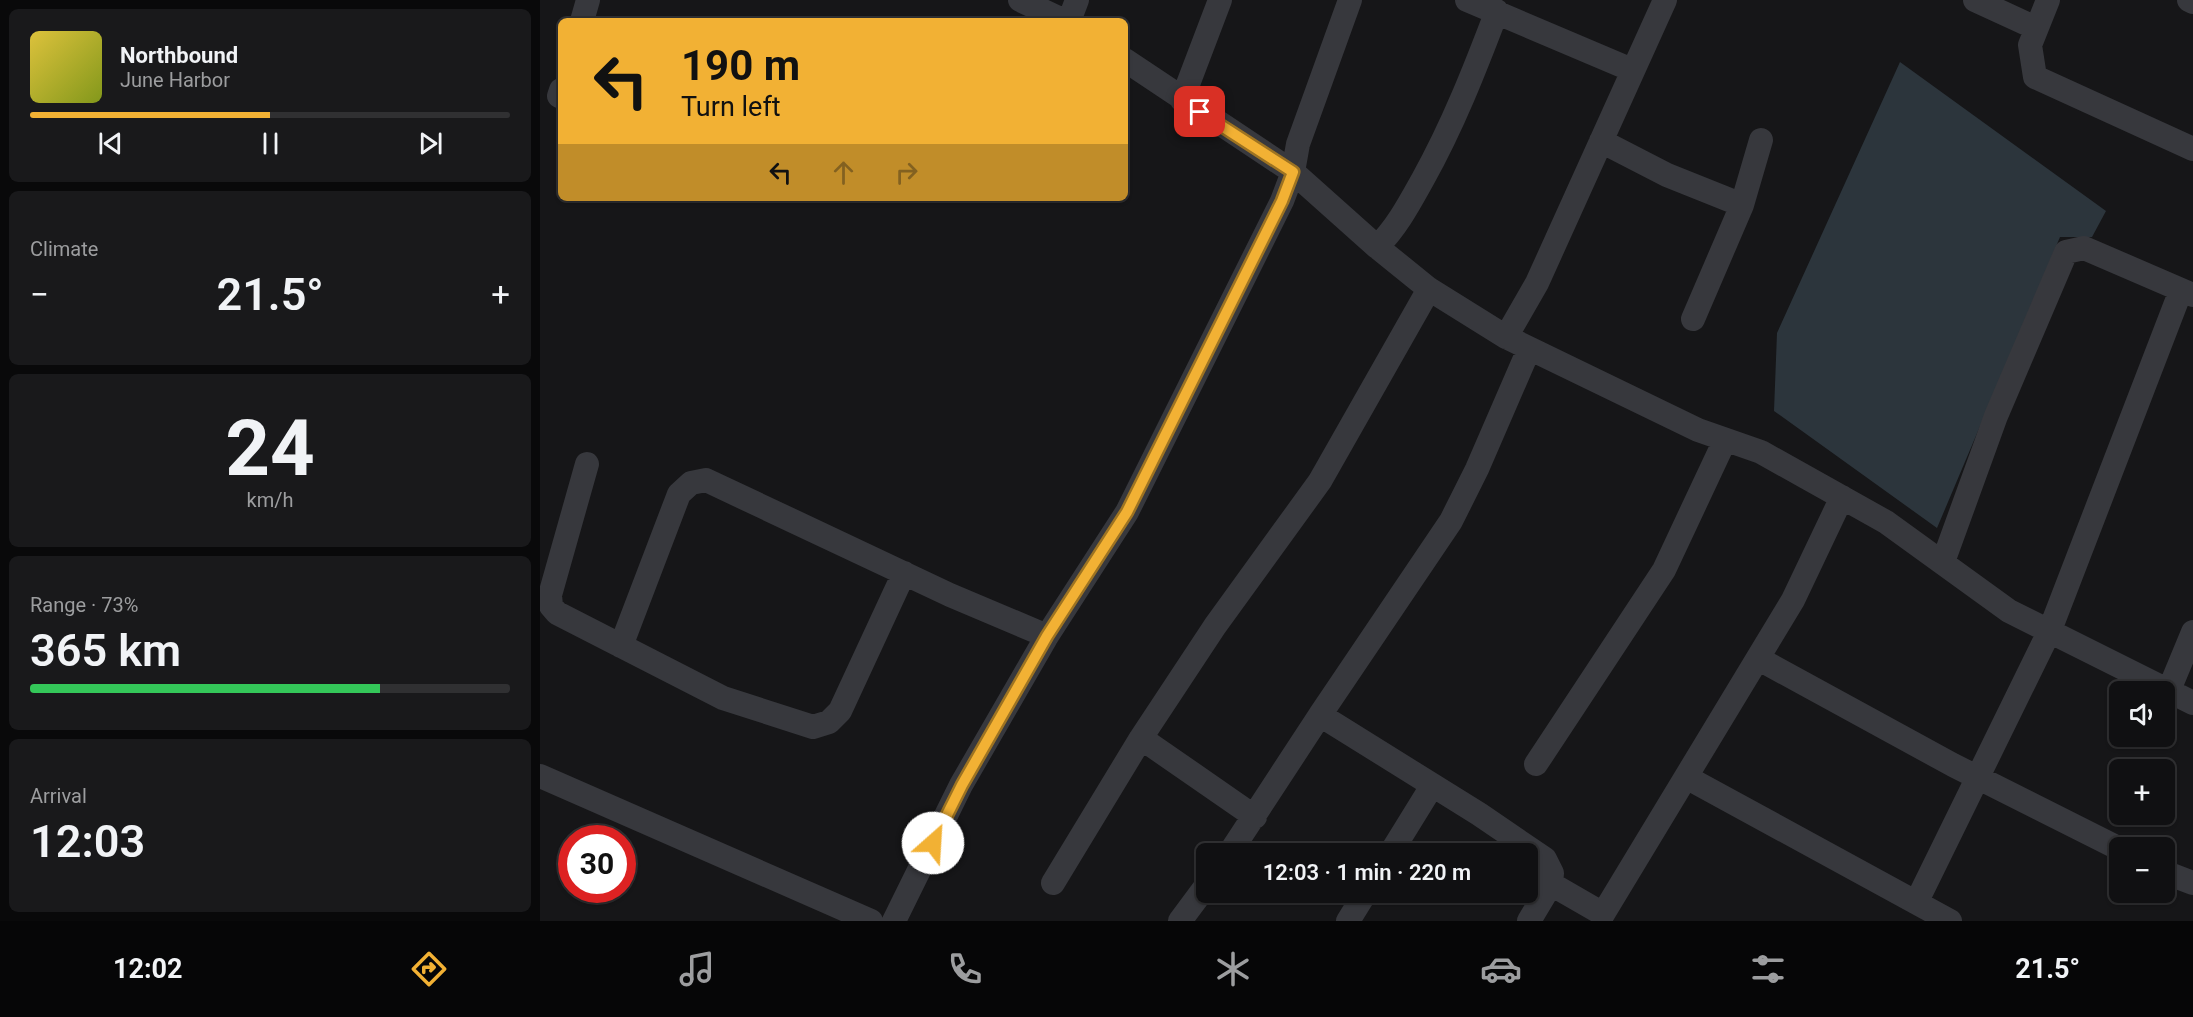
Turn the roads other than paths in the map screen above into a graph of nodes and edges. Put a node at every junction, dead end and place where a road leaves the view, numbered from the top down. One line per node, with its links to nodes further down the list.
1 (588, 0): 11 (street)
2 (1020, 0): 12 (street)
3 (1077, 0): 13 (street)
4 (1220, 0): 17 (street)
5 (1350, 0): 21 (street)
6 (1467, 0): 10 (street)
7 (1665, 0): 16 (street)
8 (1975, 0): 14 (street)
9 (2048, 0): 14 (street)
10 (1497, 11): 16 (street); 23 (street)
11 (583, 18)
12 (1060, 18)
13 (1068, 18)
14 (2036, 28): 20 (street)
15 (1128, 62): 17 (street)
16 (1632, 70): 19 (street)
17 (1182, 100): 21 (street)
18 (1761, 140): 22 (street)
19 (1601, 141): 22 (street); 27 (street)
20 (2193, 149)
21 (1293, 172): 23 (street); 36 (street)
22 (1742, 205): 26 (street)
23 (1377, 247): 24 (street)
24 (1430, 289): 27 (street); 44 (street)
25 (2187, 292): 32 (street); 34 (street)
26 (1693, 319)
27 (1506, 338): 28 (street)
28 (1529, 349): 29 (street); 43 (street)
29 (1725, 440): 31 (street); 45 (street)
30 (587, 464): 37 (street)
31 (1842, 497): 32 (street); 38 (street)
32 (1943, 562): 34 (street)
33 (904, 573): 36 (street); 37 (street); 37 (street)
34 (2050, 630): 39 (street); 48 (street)
35 (2193, 632): 40 (street)
36 (1047, 636): 63 (street)
37 (621, 646)
38 (1759, 659): 47 (street); 48 (street)
39 (2151, 681)
40 (2173, 681)
41 (2175, 693): 42 (street)
42 (2193, 703)
43 (1320, 715): 49 (street); 50 (street)
44 (1141, 738): 50 (street); 55 (street)
45 (1536, 764)
46 (540, 776): 62 (street)
47 (1686, 777): 59 (street); 61 (street)
48 (1977, 777): 53 (street); 59 (street)
49 (1432, 786): 52 (street); 57 (street)
50 (1255, 817): 51 (street)
51 (1237, 843)
52 (1397, 843)
53 (2109, 843)
54 (2175, 876): 56 (street)
55 (1053, 883)
56 (2193, 883)
57 (1551, 884): 61 (street); 66 (street)
58 (1196, 899): 64 (street)
59 (1917, 901): 67 (street)
60 (1359, 903): 65 (street)
61 (1610, 917)
62 (871, 921)
63 (894, 921)
64 (1179, 921)
65 (1348, 921)
66 (1529, 921)
67 (1950, 921)

